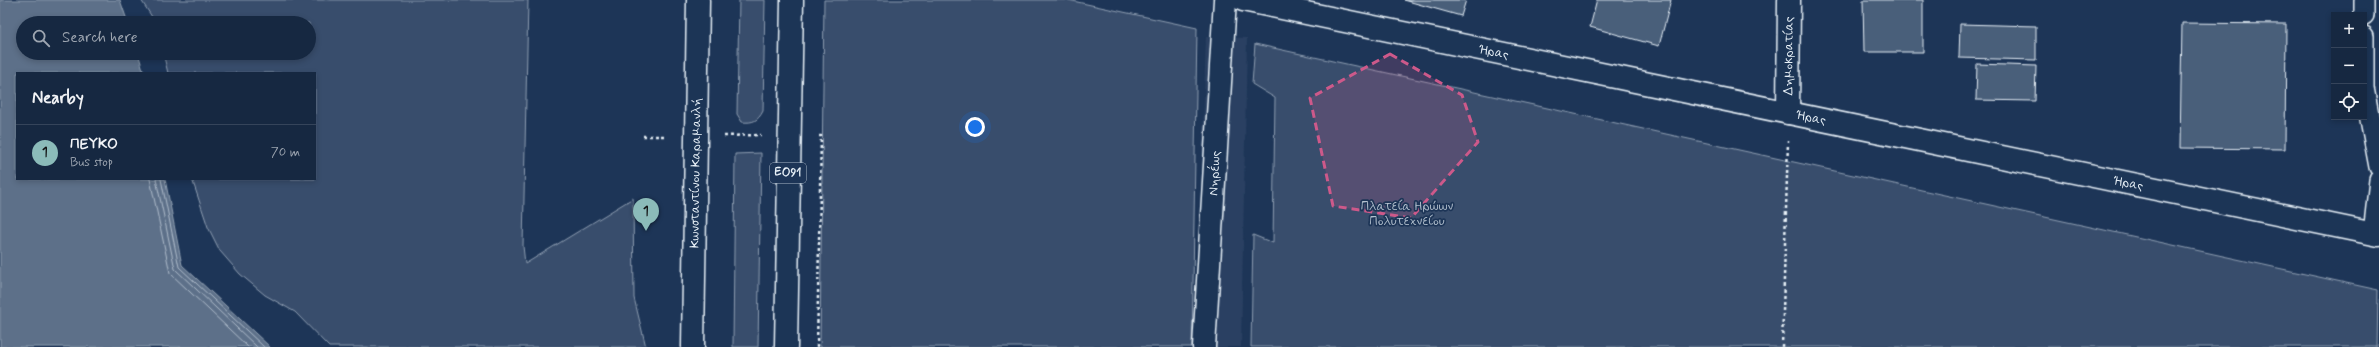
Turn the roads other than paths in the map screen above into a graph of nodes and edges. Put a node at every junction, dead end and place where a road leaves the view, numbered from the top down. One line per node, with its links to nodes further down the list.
1 (698, 0): 13 (main road, Κωνσταντίνου Καραμανλή)
2 (792, 0): 14 (main road, ΕΟ91)
3 (1225, 0): 15 (main road, Νηρέως)
4 (1244, 0): 9 (main road, Ήρας)
5 (1789, 0): 9 (main road, Δημοκρατίας)
6 (2364, 0): 7 (lane)
7 (2364, 12)
8 (2364, 48): 10 (lane)
9 (1788, 113): 12 (main road, Ήρας)
10 (2379, 167)
11 (2379, 180): 12 (lane)
12 (2376, 235)
13 (693, 347)
14 (786, 347)
15 (1204, 347)

